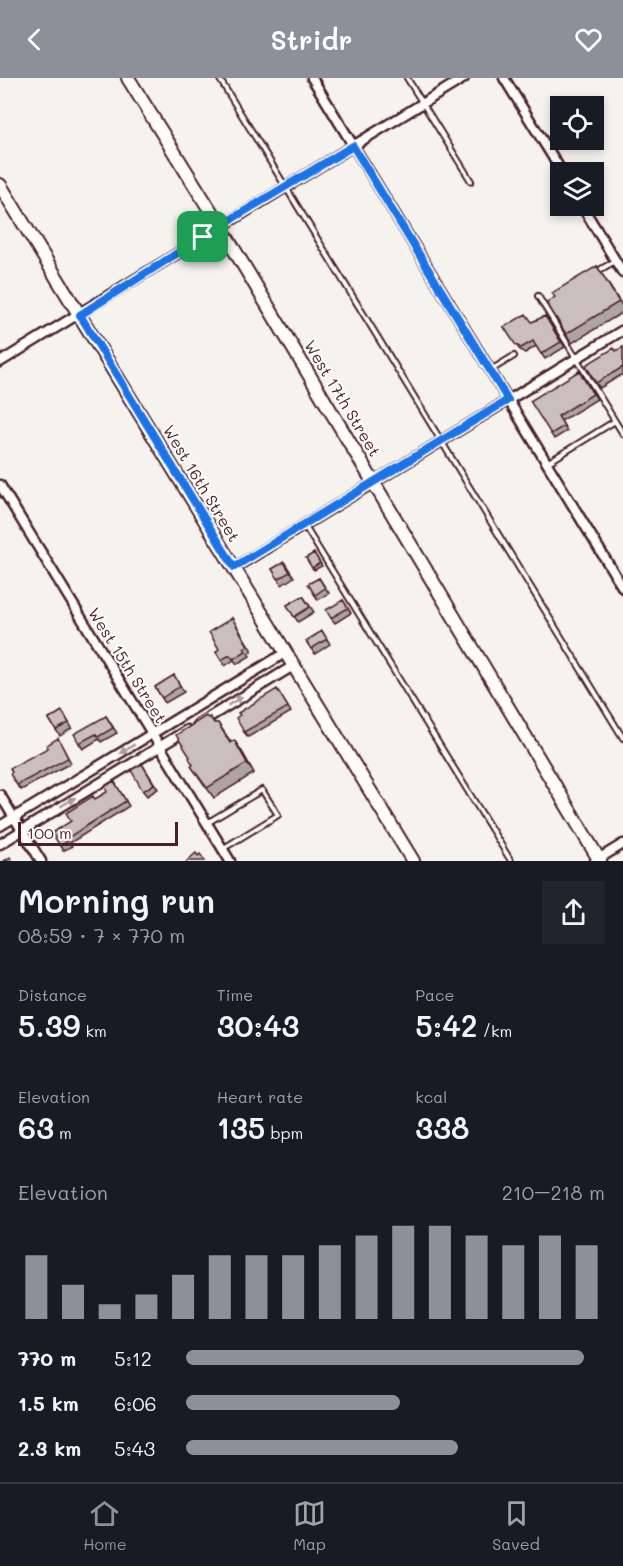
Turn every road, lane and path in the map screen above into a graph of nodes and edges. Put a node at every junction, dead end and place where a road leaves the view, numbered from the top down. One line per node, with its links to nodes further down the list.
1 (128, 78): 14 (street, West 17th Street)
2 (219, 78): 12 (lane)
3 (312, 78): 8 (street)
4 (408, 78): 7 (lane)
5 (464, 78): 7 (street)
6 (504, 78): 9 (street)
7 (423, 103): 8 (street); 10 (lane)
8 (353, 146): 12 (street); 24 (street)
9 (556, 162)
10 (471, 181)
11 (0, 185): 19 (street, West 16th Street)
12 (285, 187): 14 (street); 28 (lane)
13 (588, 216): 15 (street)
14 (220, 226): 19 (street); 30 (street, West 17th Street)
15 (615, 260): 16 (street); 17 (lane)
16 (623, 273)
17 (592, 275)
18 (538, 296): 22 (lane)
19 (80, 315): 23 (street); 33 (street, West 16th Street)
20 (623, 330): 22 (street)
21 (514, 356): 24 (lane)
22 (576, 358): 25 (street); 26 (lane)
23 (0, 362)
24 (490, 370): 25 (street)
25 (508, 400): 28 (street); 29 (street)
26 (615, 421): 27 (lane); 29 (lane)
27 (623, 434)
28 (441, 442): 30 (street); 38 (lane)
29 (547, 463): 34 (street)
30 (374, 483): 32 (street); 48 (street, West 17th Street)
31 (0, 485): 37 (street, West 15th Street)
32 (304, 525): 33 (street); 52 (lane)
33 (234, 567): 35 (street, West 16th Street)
34 (623, 588)
35 (285, 653): 36 (street, West 16th Street); 37 (street)
36 (293, 666): 39 (street, one-way to 36); 51 (street, West 16th Street)
37 (152, 734): 39 (street, West 15th Street); 41 (street, one-way to 41)
38 (623, 738)
39 (160, 746): 42 (street, West 15th Street); 44 (street, one-way to 39)
40 (0, 795): 41 (street)
41 (14, 818): 43 (street); 44 (street)
42 (207, 824): 47 (street, West 15th Street); 47 (lane)
43 (0, 826)
44 (22, 831): 45 (street); 49 (street)
45 (0, 844)
46 (623, 844): 48 (street)
47 (223, 849): 50 (street, West 15th Street)
48 (598, 860)
49 (41, 861)
50 (230, 861)
51 (413, 861)
52 (511, 861)

